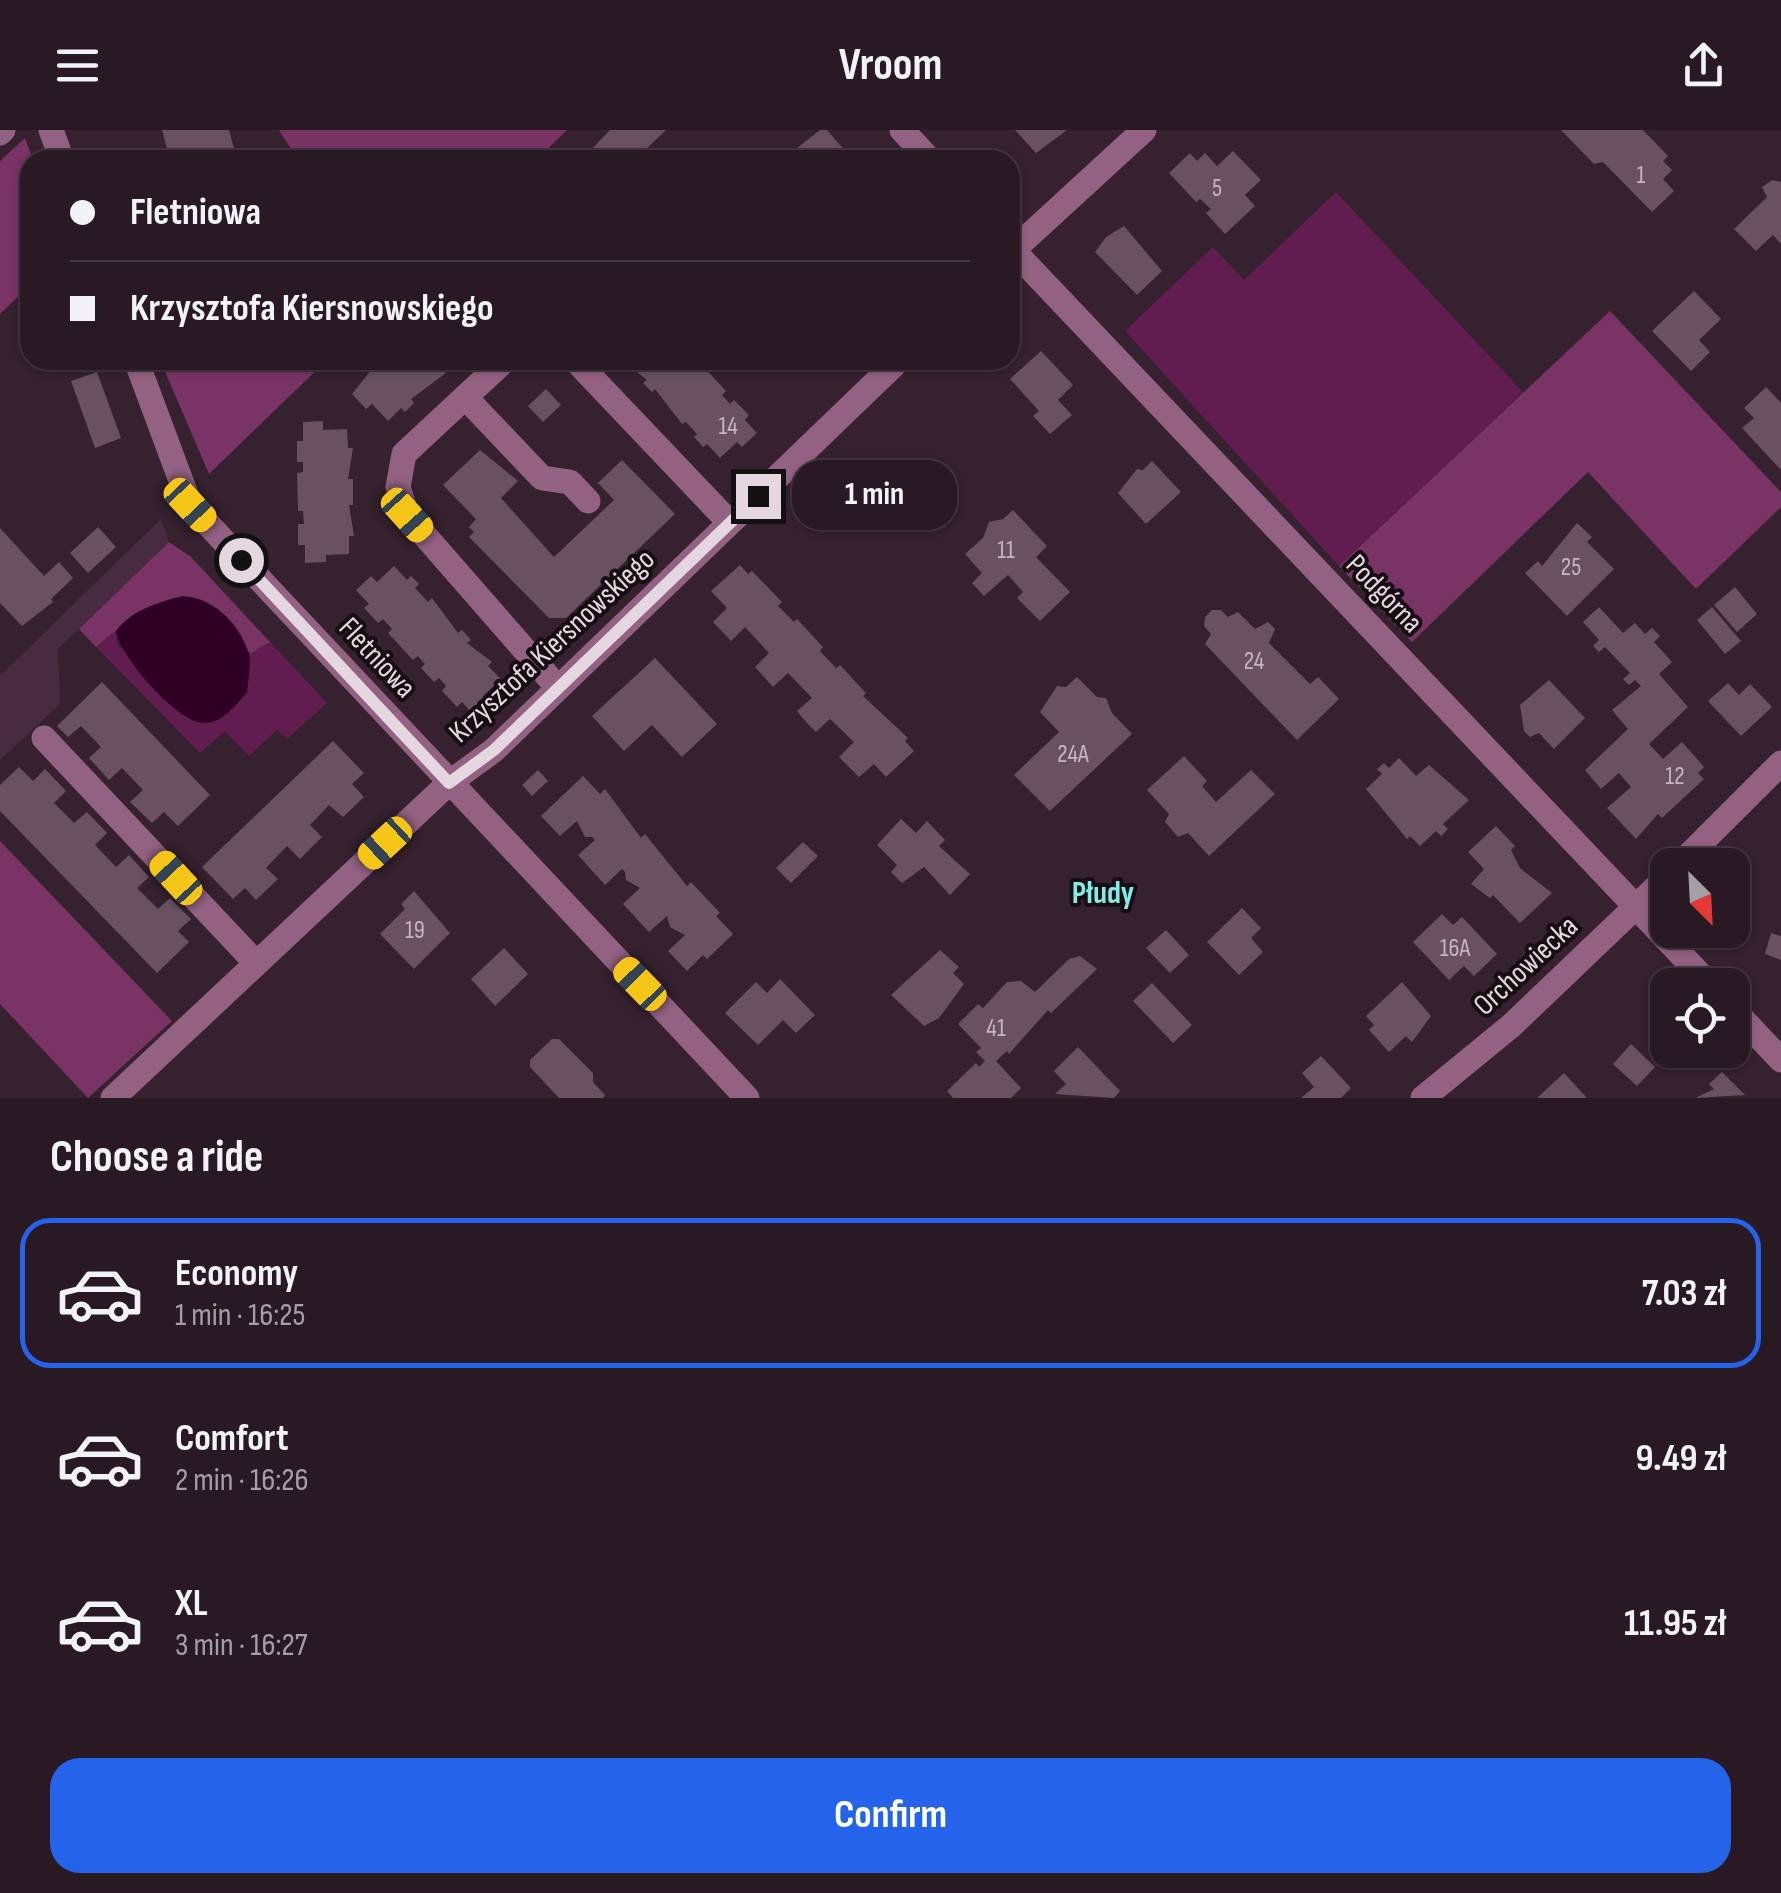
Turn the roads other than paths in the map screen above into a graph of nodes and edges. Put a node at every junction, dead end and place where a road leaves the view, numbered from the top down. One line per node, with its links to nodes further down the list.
1 (902, 130): 3 (street)
2 (1144, 130): 4 (street)
3 (921, 150)
4 (1020, 242)
5 (1020, 259): 19 (street, Podgórna)
6 (140, 370): 16 (street, Fletniowa)
7 (494, 370): 10 (street)
8 (585, 370): 12 (street)
9 (889, 370): 12 (street, Krzysztofa Kiersnowskiego)
10 (465, 397): 11 (street); 13 (street)
11 (588, 500)
12 (730, 523): 13 (street, Krzysztofa Kiersnowskiego)
13 (558, 688): 16 (street, Krzysztofa Kiersnowskiego)
14 (44, 738): 20 (street)
15 (1781, 763): 17 (street)
16 (449, 783): 20 (street, Krzysztofa Kiersnowskiego); 25 (street, Fletniowa)
17 (1696, 848)
18 (1650, 893): 19 (street, Orchowiecka)
19 (1636, 907): 21 (street, Podgórna); 26 (street, Orchowiecka)
20 (256, 963): 24 (street, Krzysztofa Kiersnowskiego)
21 (1694, 968)
22 (1750, 1027): 23 (street)
23 (1781, 1060)
24 (113, 1098)
25 (747, 1098)
26 (1423, 1098)

